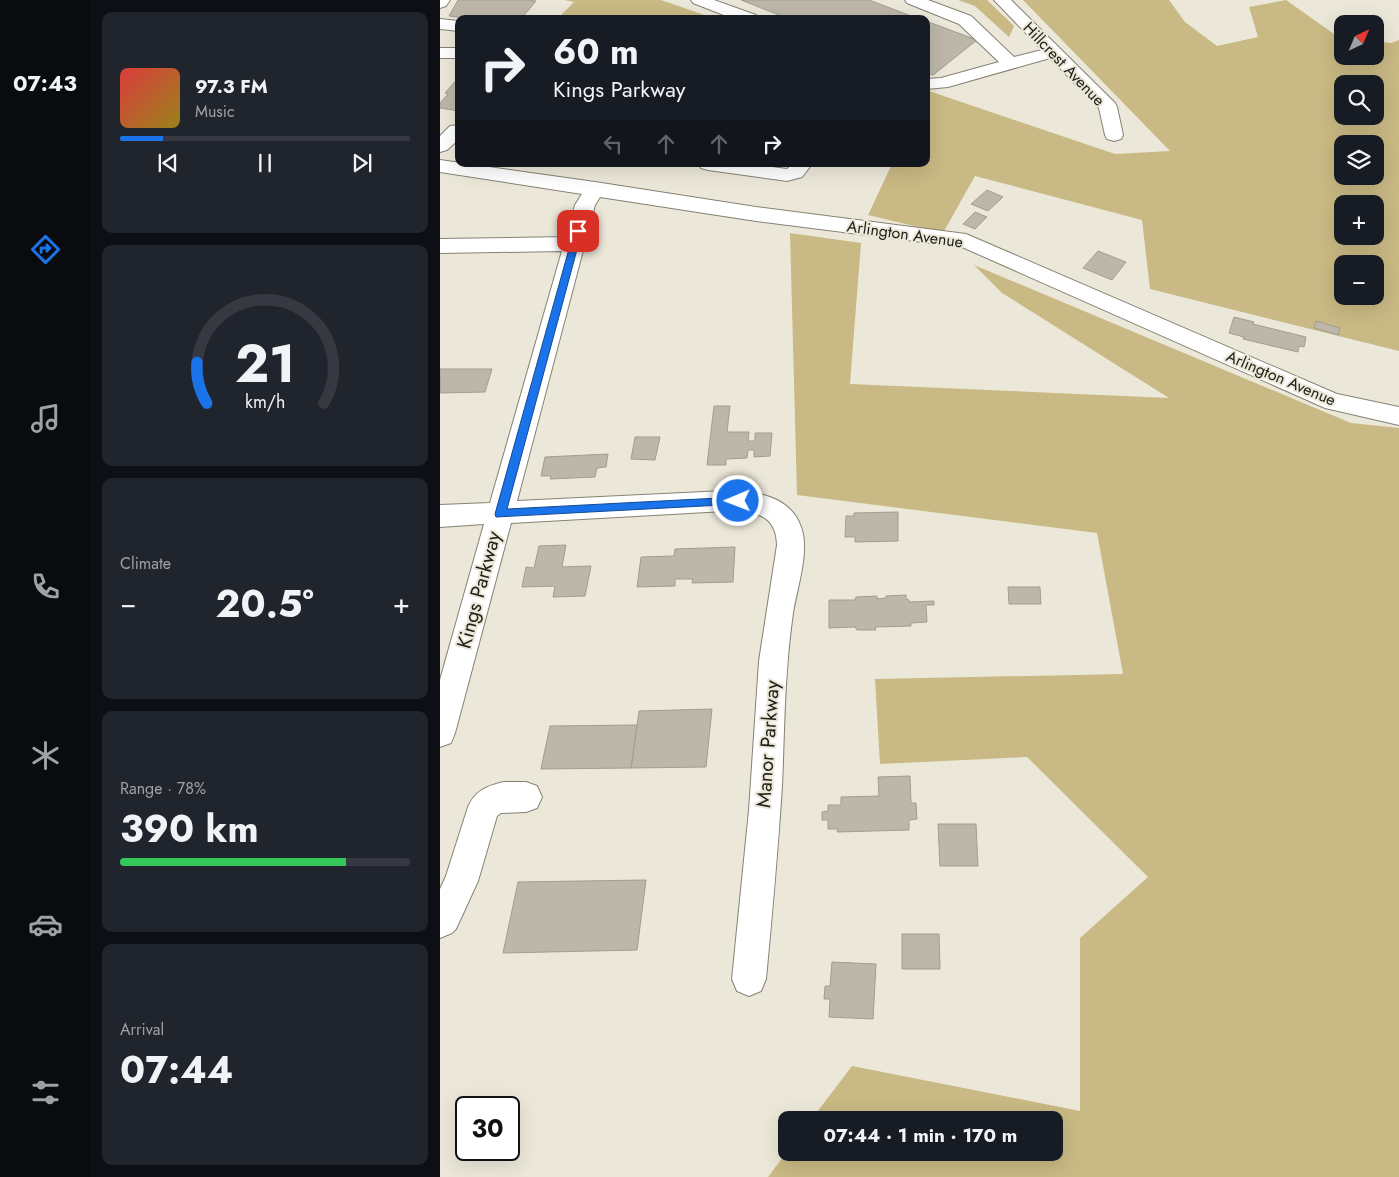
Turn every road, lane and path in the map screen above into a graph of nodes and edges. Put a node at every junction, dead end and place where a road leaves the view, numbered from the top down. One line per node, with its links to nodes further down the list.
1 (699, 0): 4 (street)
2 (912, 0): 10 (street)
3 (1002, 0): 7 (street, Hillcrest Avenue)
4 (739, 15)
5 (440, 24): 6 (street)
6 (455, 26)
7 (1053, 52): 10 (street); 13 (street, Hillcrest Avenue)
8 (455, 53): 9 (street)
9 (440, 54)
10 (1011, 64): 11 (street)
11 (930, 84)
12 (452, 129): 14 (street)
13 (1114, 135)
14 (440, 146)
15 (440, 166): 18 (street, Arlington Avenue)
16 (730, 167): 17 (street)
17 (800, 167)
18 (596, 188): 19 (street, Kings Parkway); 21 (street, Arlington Avenue)
19 (574, 244): 20 (street); 22 (street, Kings Parkway)
20 (440, 246)
21 (1399, 416)
22 (500, 514): 23 (street); 24 (street, Kings Parkway); 27 (street, Manor Parkway)
23 (440, 516)
24 (440, 733)
25 (526, 797): 26 (street)
26 (440, 921)
27 (749, 979)

